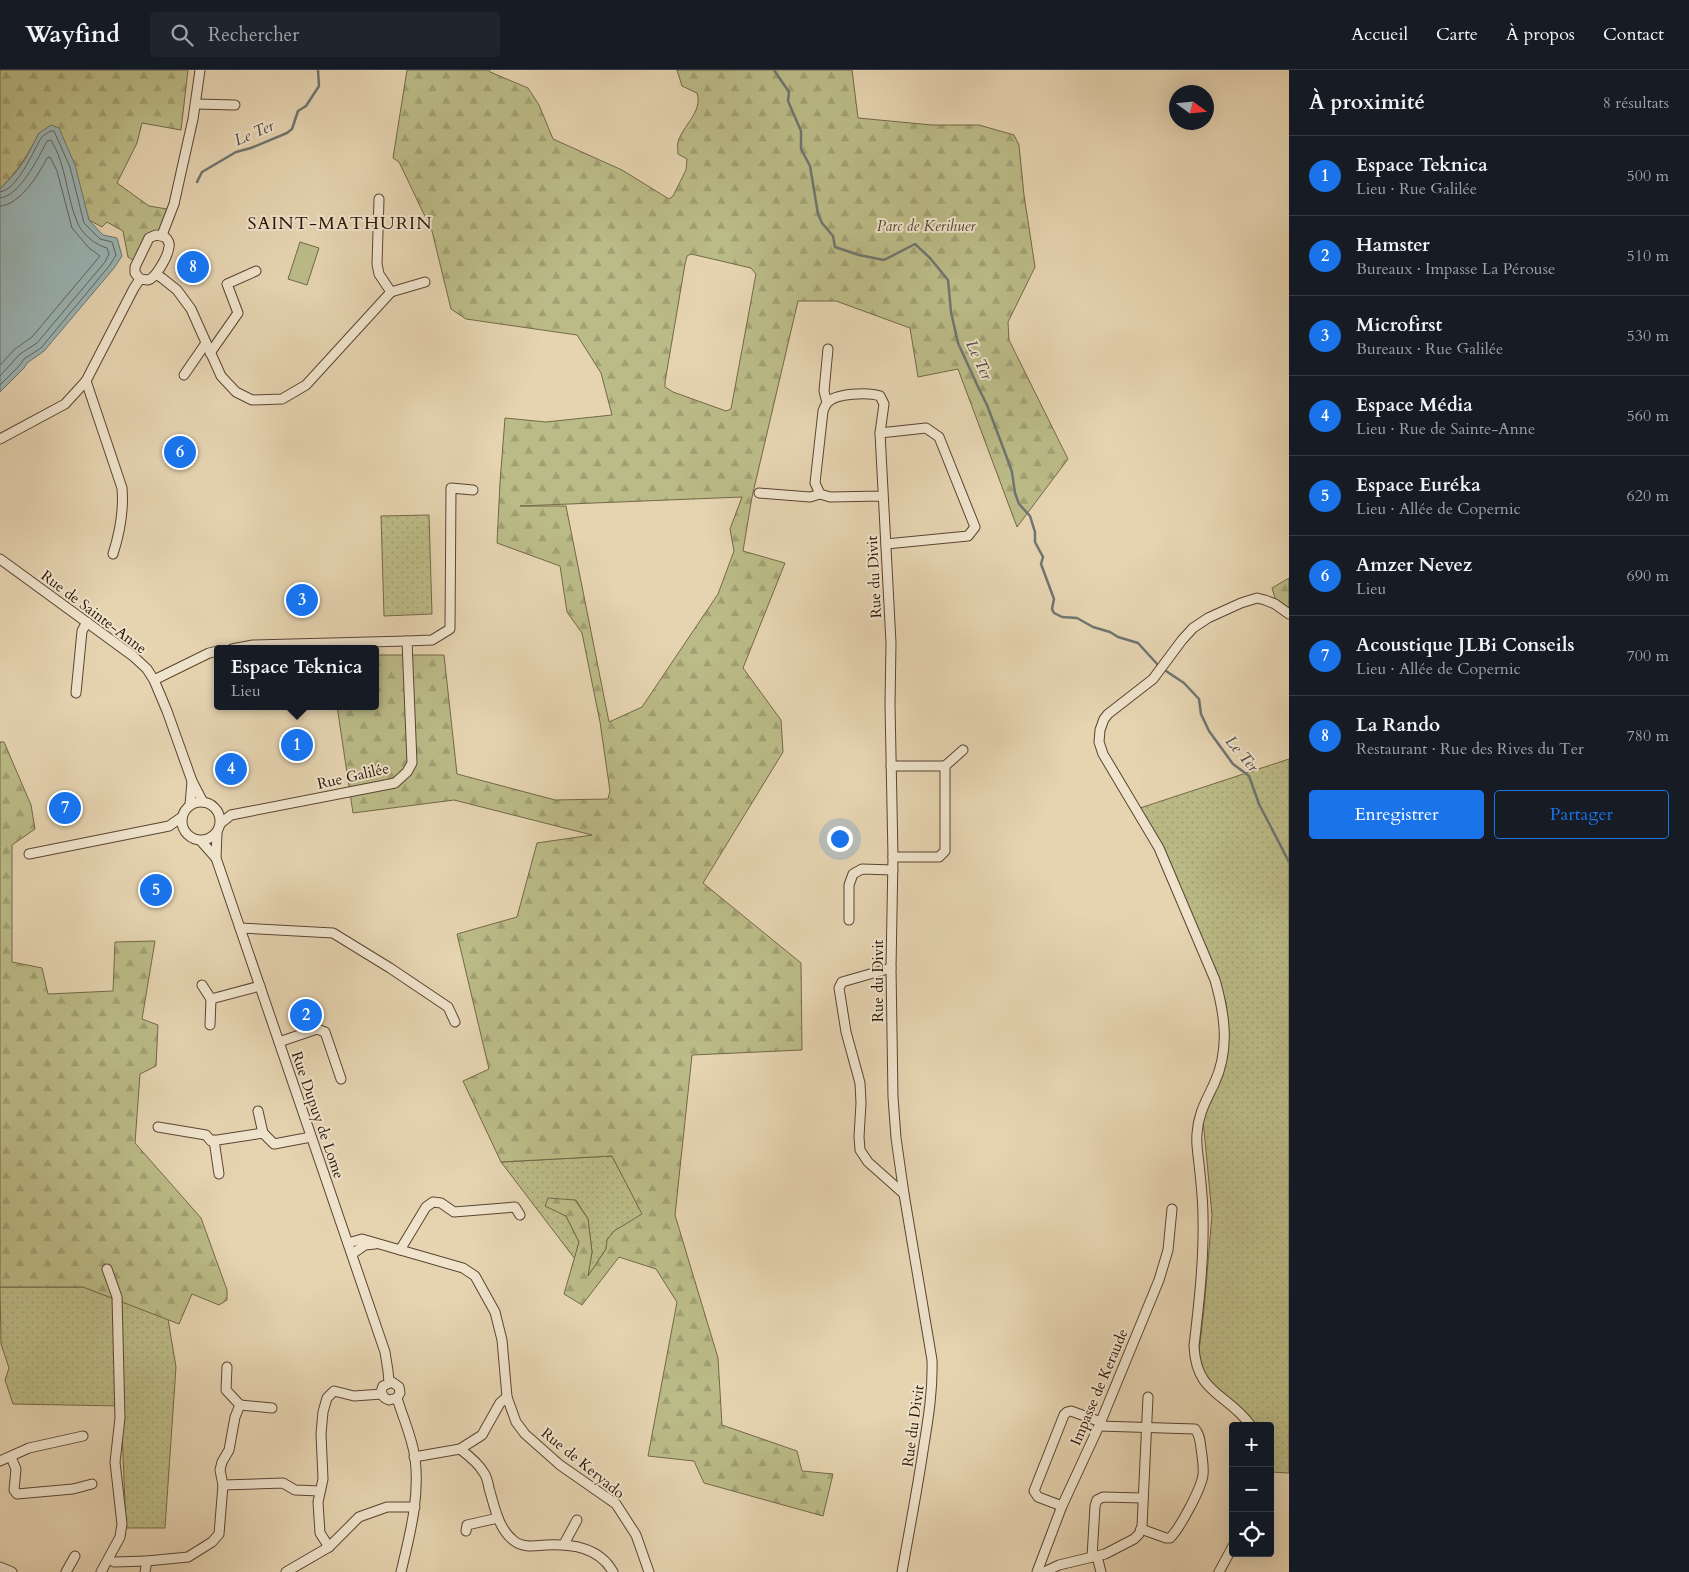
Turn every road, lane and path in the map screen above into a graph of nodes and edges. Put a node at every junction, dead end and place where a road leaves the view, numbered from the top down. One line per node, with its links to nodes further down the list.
1 (200, 70): 2 (street)
2 (196, 104): 3 (street); 5 (street)
3 (235, 105)
4 (379, 199): 10 (street)
5 (162, 235): 7 (street); 8 (street)
6 (256, 271): 13 (street)
7 (156, 275): 8 (street); 11 (street)
8 (140, 279): 15 (street)
9 (425, 282): 10 (street)
10 (391, 292): 13 (street)
11 (206, 343): 13 (street); 14 (street)
12 (828, 349): 16 (street)
13 (210, 352)
14 (184, 375)
15 (86, 381): 18 (street); 24 (street)
16 (827, 403): 17 (street, Rue du Divit); 21 (street)
17 (880, 433): 22 (street, Rue du Divit); 23 (street)
18 (0, 439)
19 (473, 490): 28 (street)
20 (759, 493): 21 (street)
21 (820, 494): 22 (street)
22 (883, 496): 23 (street, Rue du Divit)
23 (886, 544): 34 (street, Rue du Divit)
24 (114, 554)
25 (0, 558): 27 (street, Rue de Sainte-Anne)
26 (1289, 614): 83 (street)
27 (87, 622): 31 (street, Rue de Sainte-Anne); 32 (street)
28 (407, 641): 29 (street); 40 (street, Rue Galilée)
29 (253, 645)
30 (214, 652): 31 (street)
31 (154, 680): 36 (street, Rue de Sainte-Anne)
32 (76, 693)
33 (963, 750): 35 (street)
34 (891, 766): 35 (street); 48 (street, Rue du Divit)
35 (945, 766): 48 (street)
36 (192, 781): 37 (street, Rue de Sainte-Anne); 38 (street, Rue de Sainte-Anne)
37 (203, 802): 38 (street); 39 (street)
38 (190, 805): 41 (street)
39 (217, 811): 40 (street, Rue Galilée); 42 (street)
40 (231, 815): 42 (street, Rue Galilée)
41 (182, 817): 43 (street); 44 (street)
42 (221, 823): 45 (street)
43 (169, 826): 44 (street); 47 (street)
44 (184, 830): 46 (street)
45 (217, 833): 46 (street); 49 (street, Rue Dupuy de Lome)
46 (201, 841): 49 (street, Rue Dupuy de Lome)
47 (29, 854)
48 (893, 857): 50 (street, Rue du Divit)
49 (216, 858): 52 (street, Rue Dupuy de Lome)
50 (892, 870): 51 (street); 53 (street, Rue du Divit)
51 (849, 920)
52 (240, 928): 55 (street, Rue Dupuy de Lome); 57 (street)
53 (891, 968): 67 (street, Rue du Divit); 67 (street)
54 (202, 985): 56 (street)
55 (260, 986): 56 (street); 59 (street, Rue Dupuy de Lome)
56 (211, 998): 58 (street)
57 (455, 1022)
58 (210, 1025)
59 (279, 1042): 60 (street); 64 (street, Rue Dupuy de Lome)
60 (341, 1079)
61 (258, 1111): 63 (street)
62 (158, 1127): 65 (street)
63 (263, 1133): 64 (street); 65 (street)
64 (311, 1137): 70 (street, Rue Dupuy de Lome)
65 (214, 1140): 66 (street)
66 (219, 1174)
67 (904, 1194): 117 (street, Rue du Divit)
68 (1172, 1209): 84 (street, Impasse de Keraude)
69 (520, 1214): 72 (street)
70 (348, 1243): 71 (street, Rue de Keryado); 73 (street, Rue Dupuy de Lome)
71 (375, 1244): 72 (street, Rue de Keryado); 73 (street)
72 (400, 1250): 78 (street, Rue de Keryado)
73 (352, 1254): 76 (street, Rue Dupuy de Lome)
74 (107, 1269): 111 (street)
75 (227, 1366): 81 (street)
76 (389, 1382): 77 (street); 80 (street, Rue Dupuy de Lome)
77 (382, 1394): 80 (street); 93 (street)
78 (507, 1397): 87 (street); 116 (street, Rue de Keryado)
79 (1148, 1397): 85 (street)
80 (397, 1398): 89 (street, Rue Dupuy de Lome)
81 (240, 1405): 82 (street); 92 (street)
82 (272, 1408)
83 (1248, 1422)
84 (1100, 1424): 85 (street); 95 (street, Impasse de Keraude); 95 (street)
85 (1147, 1428): 94 (street); 99 (street)
86 (83, 1436): 88 (street)
87 (460, 1449): 89 (street); 97 (street)
88 (11, 1457): 90 (street); 91 (street)
89 (414, 1457): 96 (street, Rue Dupuy de Lome)
90 (0, 1462)
91 (92, 1484)
92 (223, 1485): 93 (street); 106 (street)
93 (320, 1491): 102 (street)
94 (1143, 1498): 99 (street); 105 (street)
95 (1062, 1506): 118 (street, Impasse de Keraude)
96 (415, 1508): 102 (street); 114 (street, Rue Dupuy de Lome)
97 (498, 1518): 100 (street); 101 (street)
98 (578, 1520): 101 (street)
99 (1141, 1529): 105 (street)
100 (466, 1531)
101 (564, 1544): 115 (street)
102 (329, 1547): 113 (street)
103 (1229, 1553): 121 (street)
104 (75, 1556): 110 (street)
105 (1094, 1556): 119 (street); 120 (street)
106 (147, 1561): 107 (street); 112 (street)
107 (114, 1562)
108 (0, 1567): 109 (street)
109 (12, 1572)
110 (66, 1572)
111 (101, 1572)
112 (145, 1572)
113 (286, 1572)
114 (401, 1572)
115 (613, 1572)
116 (649, 1572)
117 (902, 1572)
118 (1037, 1572)
119 (1044, 1572)
120 (1101, 1572)
121 (1219, 1572)

